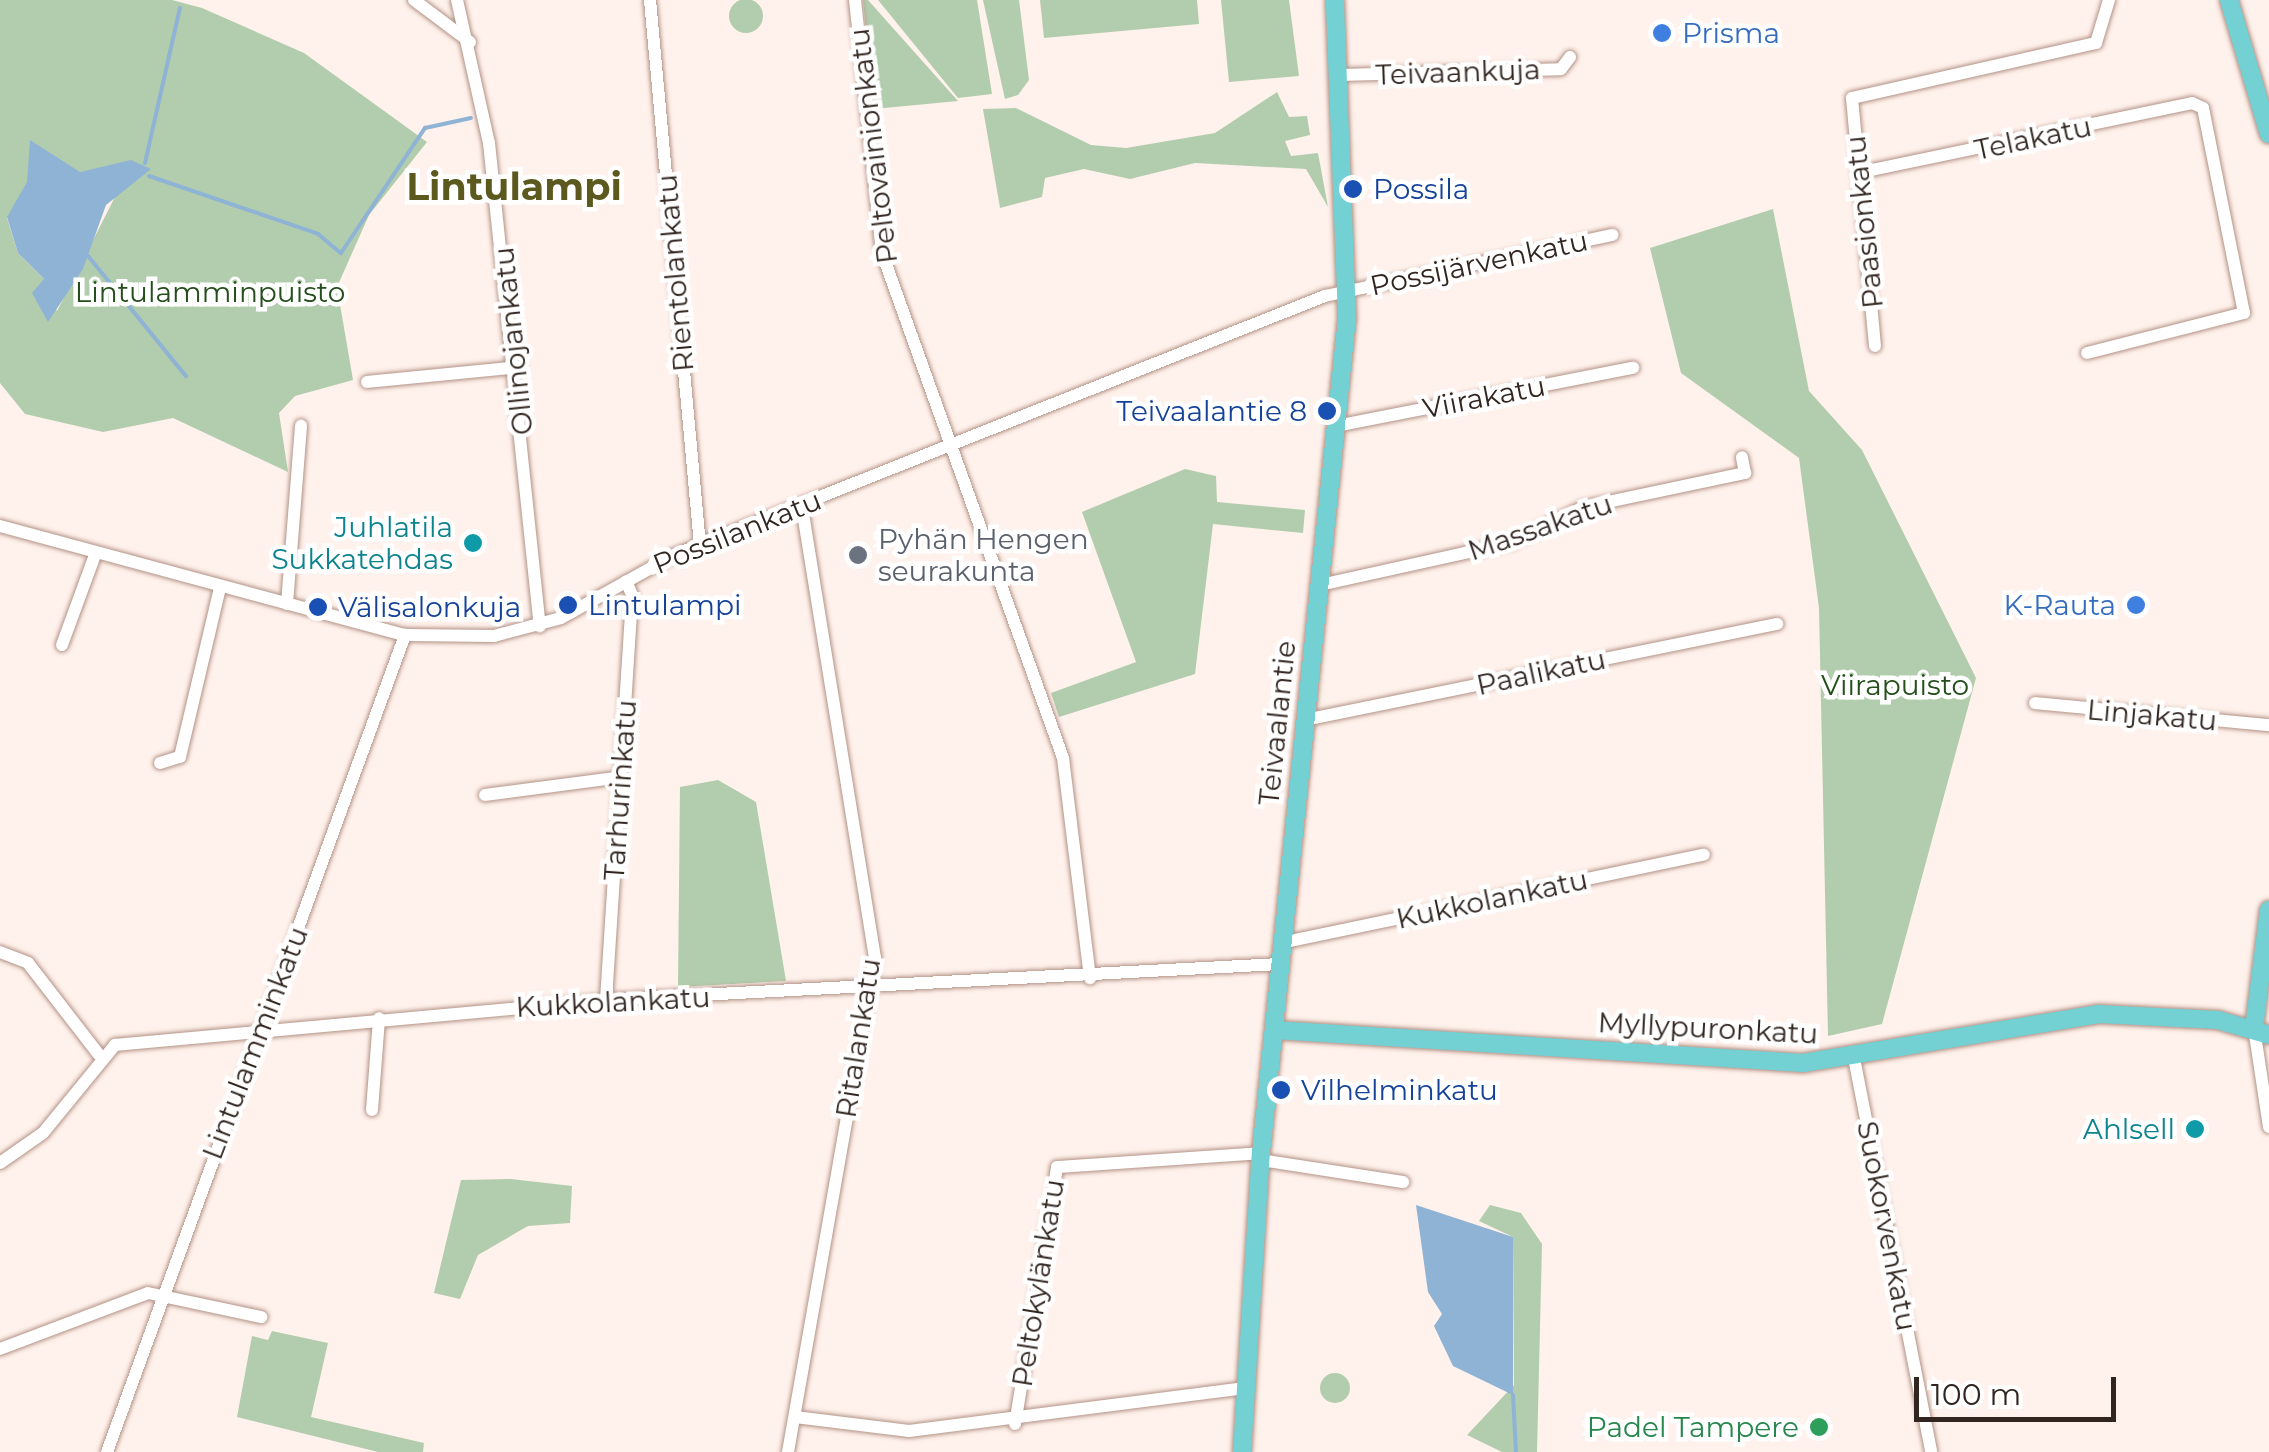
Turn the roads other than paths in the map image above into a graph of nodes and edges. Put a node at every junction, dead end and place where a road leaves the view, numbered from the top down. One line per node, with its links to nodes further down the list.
1 (414, 0): 8 (street)
2 (457, 0): 8 (street, Ollinojankatu)
3 (650, 0): 26 (street, Rientolankatu)
4 (856, 0): 22 (street, Peltovainionkatu)
5 (1336, 0): 10 (main road, Teivaalantie)
6 (2109, 0): 12 (street, Paasionkatu)
7 (2229, 0): 11 (main road)
8 (472, 44): 17 (street, Ollinojankatu)
9 (1570, 57): 10 (street, Teivaankuja)
10 (1339, 75): 14 (main road, Teivaalantie)
11 (2269, 134)
12 (1862, 172): 15 (street, Paasionkatu); 16 (street, Telakatu)
13 (1613, 235): 14 (street, Possijärvenkatu)
14 (1346, 292): 21 (main road, Teivaalantie); 22 (street, Possilankatu)
15 (1875, 346)
16 (2087, 353)
17 (519, 367): 19 (street); 33 (street, Ollinojankatu)
18 (1633, 368): 21 (street, Viirakatu)
19 (368, 382)
20 (301, 426): 31 (street)
21 (1336, 426): 29 (main road, Teivaalantie)
22 (949, 449): 24 (street, Possilankatu); 48 (street, Peltovainionkatu)
23 (1742, 457): 29 (street, Massakatu)
24 (802, 505): 26 (street, Possilankatu); 49 (street, Ritalankatu)
25 (0, 526): 27 (street, Possilankatu)
26 (700, 545): 28 (street, Possilankatu)
27 (96, 554): 30 (street, Possilankatu); 35 (street)
28 (626, 581): 33 (street, Possilankatu); 40 (street, Tarhurinkatu)
29 (1320, 585): 37 (main road, Teivaalantie)
30 (220, 588): 31 (street, Possilankatu); 39 (street)
31 (286, 604): 34 (street, Possilankatu)
32 (1776, 624): 37 (street, Paalikatu)
33 (540, 626): 34 (street, Possilankatu)
34 (404, 636): 54 (street, Lintulamminkatu)
35 (62, 645)
36 (2035, 704): 38 (street, Linjakatu)
37 (1305, 720): 44 (main road, Teivaalantie)
38 (2269, 725)
39 (160, 763)
40 (622, 777): 41 (street); 51 (street, Tarhurinkatu)
41 (486, 795)
42 (1704, 854): 44 (street, Kukkolankatu)
43 (2269, 910): 47 (main road)
44 (1280, 942): 46 (main road, Teivaalantie)
45 (0, 952): 56 (street)
46 (1279, 964): 48 (street, Kukkolankatu); 55 (main road, Teivaalantie)
47 (2257, 972): 50 (main road); 53 (main road)
48 (1090, 978): 49 (street, Kukkolankatu)
49 (867, 990): 51 (street, Kukkolankatu); 67 (street, Ritalankatu)
50 (2269, 990)
51 (606, 1000): 52 (street, Kukkolankatu)
52 (379, 1018): 54 (street, Kukkolankatu); 58 (street)
53 (2264, 1029): 57 (main road, Myllypuronkatu); 59 (street)
54 (260, 1030): 56 (street, Kukkolankatu); 63 (street, Lintulamminkatu)
55 (1274, 1030): 57 (main road, Myllypuronkatu); 60 (main road, Teivaalantie)
56 (99, 1055): 61 (street)
57 (1854, 1058): 72 (street, Suokorvenkatu)
58 (372, 1110)
59 (2269, 1127)
60 (1261, 1156): 62 (street); 66 (main road, Teivaalantie); 68 (street, Peltokylänkatu)
61 (0, 1163)
62 (1402, 1182)
63 (161, 1294): 64 (street); 65 (street); 69 (street, Lintulamminkatu)
64 (261, 1318)
65 (0, 1349)
66 (1245, 1388): 68 (street); 71 (main road, Teivaalantie)
67 (795, 1417): 68 (street); 70 (street, Ritalankatu)
68 (1016, 1424)
69 (107, 1452)
70 (788, 1452)
71 (1242, 1452)
72 (1931, 1452)

